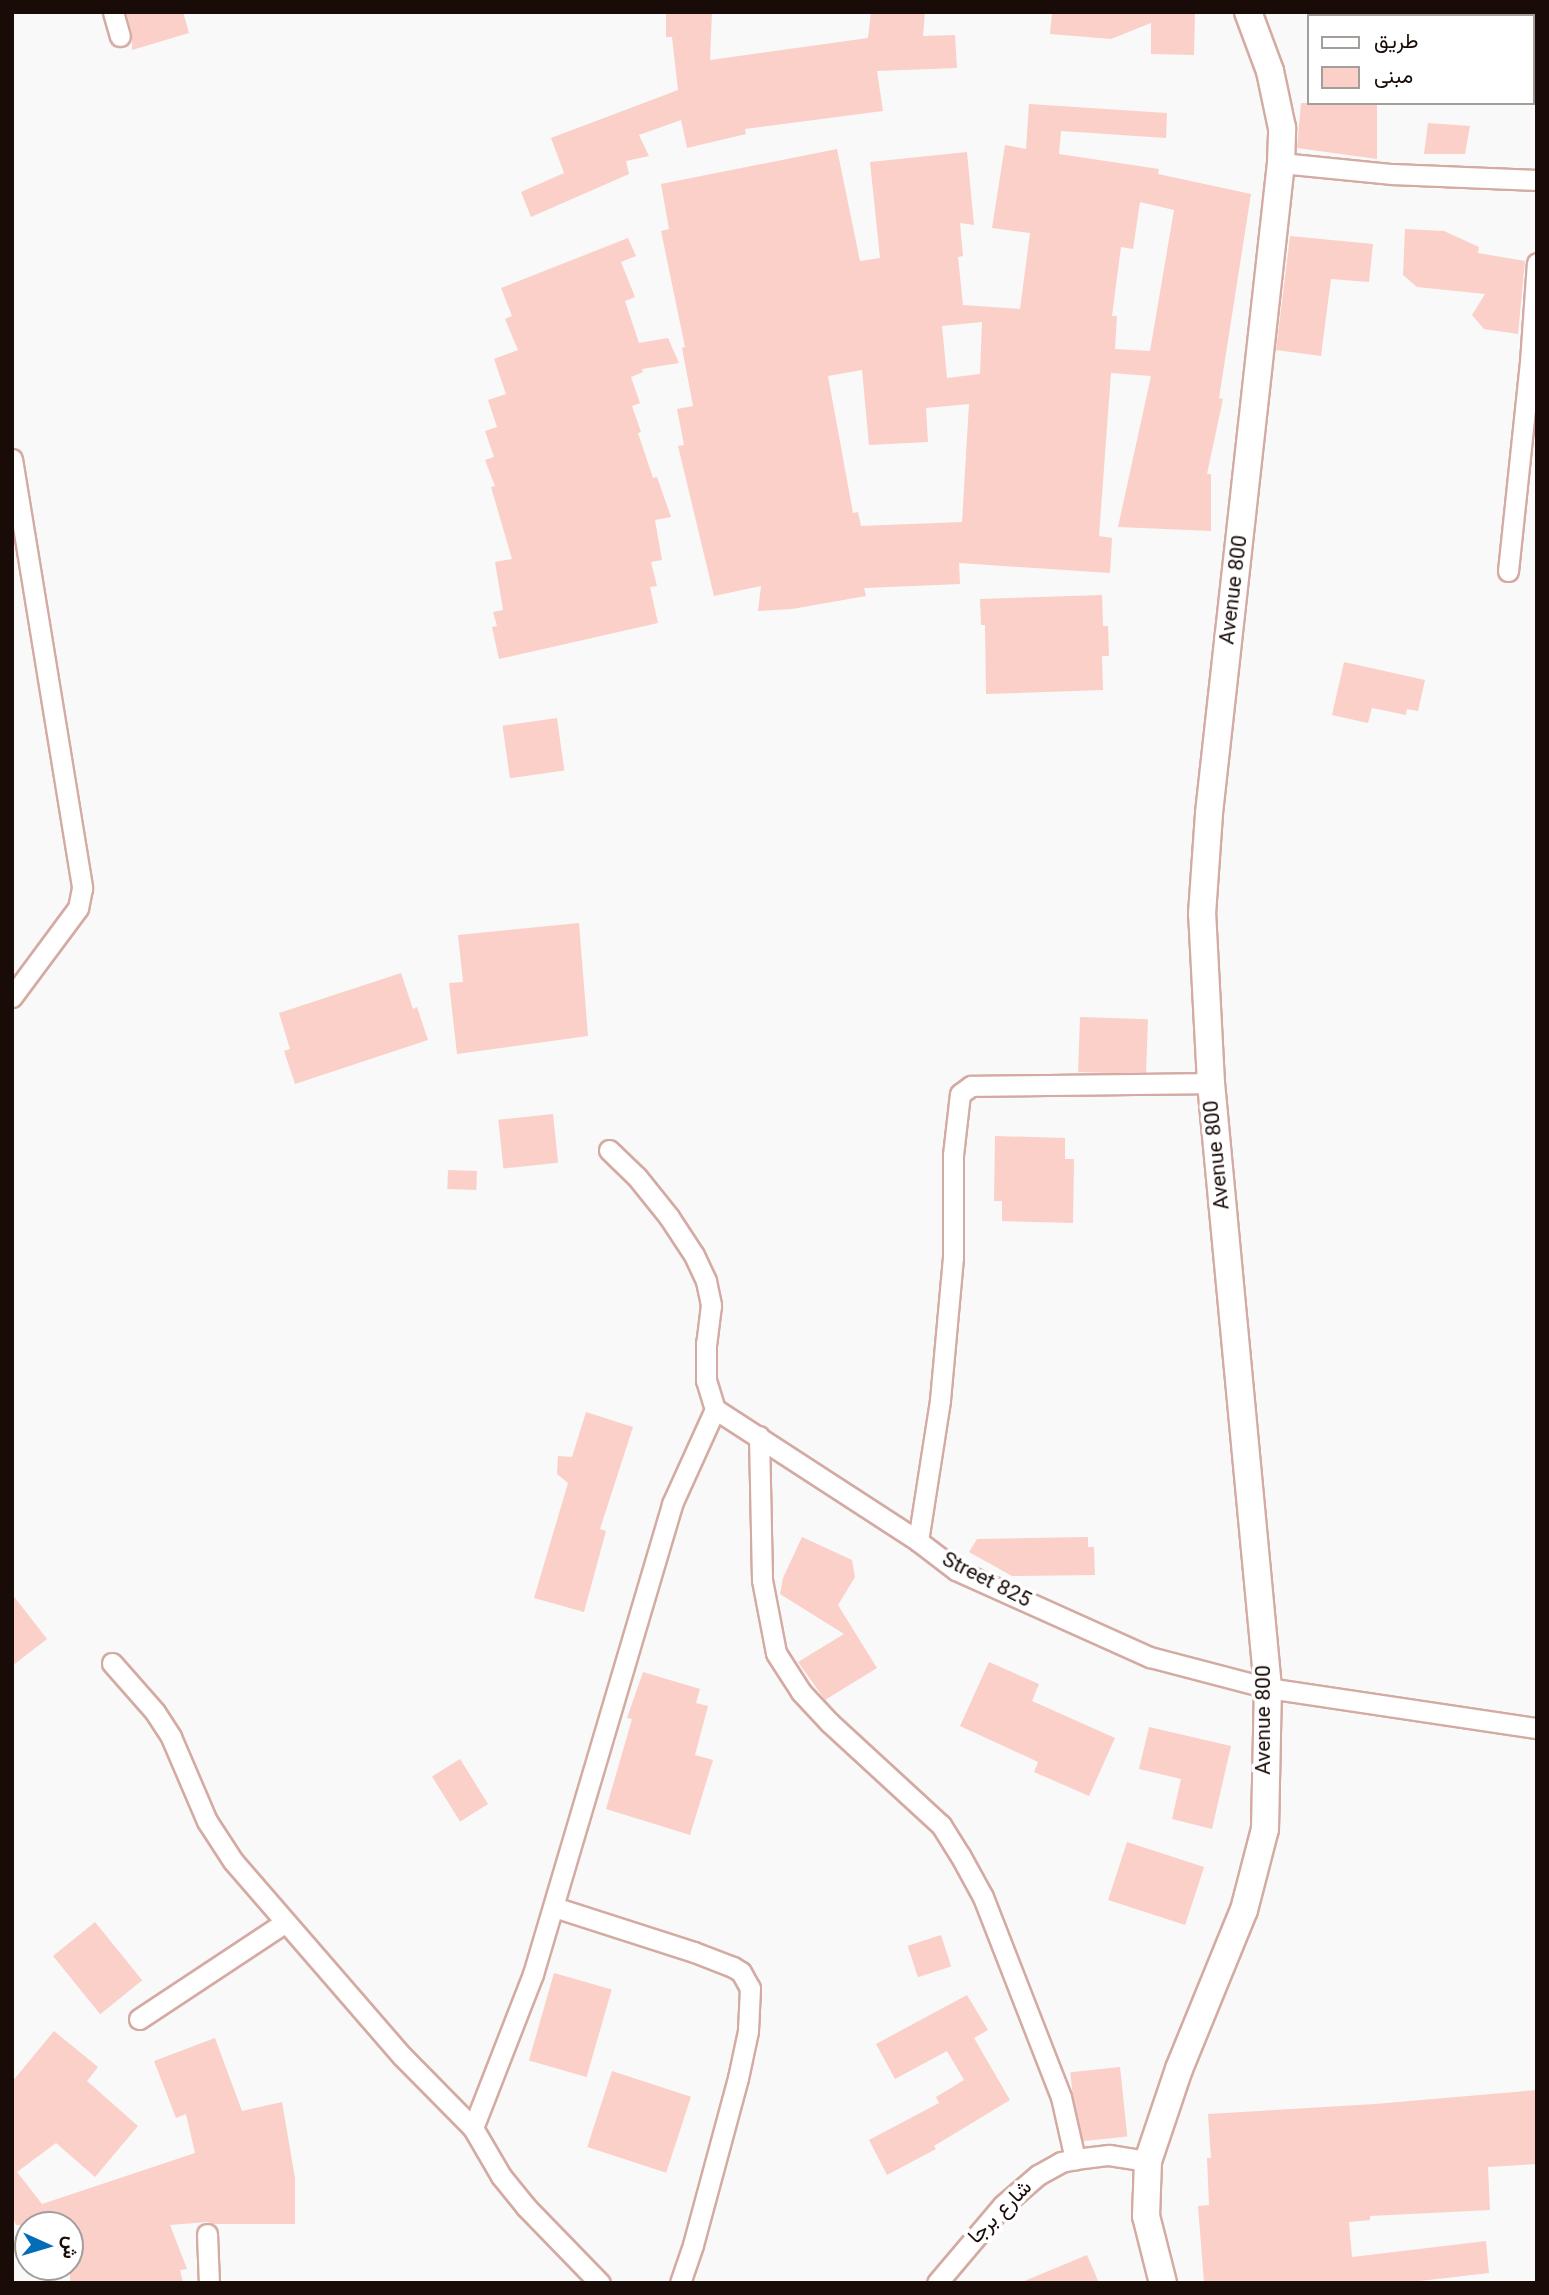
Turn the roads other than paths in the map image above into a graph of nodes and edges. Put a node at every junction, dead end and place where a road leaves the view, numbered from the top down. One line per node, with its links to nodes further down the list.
1 (113, 12): 3 (street)
2 (1248, 12): 4 (main road, Avenue 800)
3 (120, 36)
4 (1280, 163): 5 (street); 10 (main road, Avenue 800)
5 (1537, 180)
6 (1537, 263): 8 (street)
7 (12, 459): 9 (street)
8 (1508, 571)
9 (12, 997)
10 (1211, 1083): 14 (street); 16 (main road, Avenue 800)
11 (609, 1150): 12 (street)
12 (715, 1409): 13 (street, Street 825); 18 (street)
13 (759, 1436): 14 (street, Street 825); 22 (street)
14 (918, 1541): 16 (street, Street 825)
15 (112, 1663): 19 (street)
16 (1268, 1688): 17 (street, Street 825); 23 (main road, Avenue 800)
17 (1537, 1728)
18 (554, 1907): 21 (street); 27 (street)
19 (284, 1923): 20 (street); 21 (street)
20 (139, 2019)
21 (472, 2128): 26 (street)
22 (1075, 2160): 23 (street, شارع برجا); 28 (street, شارع برجا)
23 (1148, 2161): 29 (main road, Avenue 800)
24 (207, 2234): 25 (street)
25 (209, 2283)
26 (600, 2283)
27 (680, 2283)
28 (937, 2283)
29 (1163, 2283)

